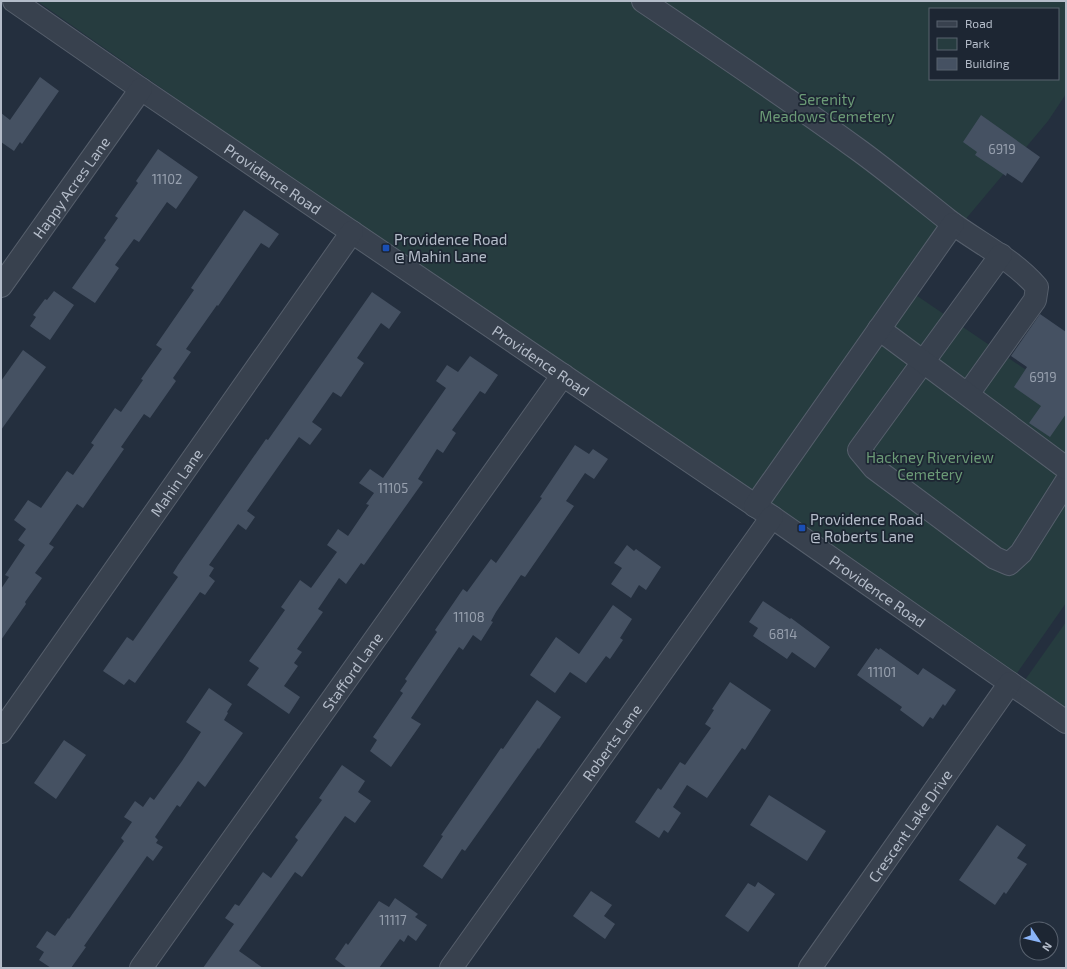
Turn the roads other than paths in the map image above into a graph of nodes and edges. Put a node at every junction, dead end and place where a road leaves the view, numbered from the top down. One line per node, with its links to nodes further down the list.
1 (14, 1): 3 (street, Providence Road)
2 (643, 1): 4 (street)
3 (141, 89): 5 (street, Providence Road); 7 (street, Happy Acres Lane)
4 (953, 224): 6 (street); 8 (street, Roberts Lane)
5 (352, 232): 10 (street, Providence Road); 17 (street, Mahin Lane)
6 (1001, 255): 9 (street); 11 (street)
7 (1, 286)
8 (879, 329): 9 (street); 14 (street, Roberts Lane)
9 (924, 362): 11 (street); 13 (street)
10 (563, 376): 14 (street, Providence Road); 18 (street, Stafford Lane)
11 (968, 394): 12 (street)
12 (1066, 468)
13 (1066, 482)
14 (763, 512): 15 (street, Providence Road); 19 (street, Roberts Lane)
15 (1010, 683): 16 (street, Providence Road); 20 (street, Crescent Lake Drive)
16 (1066, 722)
17 (1, 732)
18 (141, 968)
19 (451, 968)
20 (810, 968)

